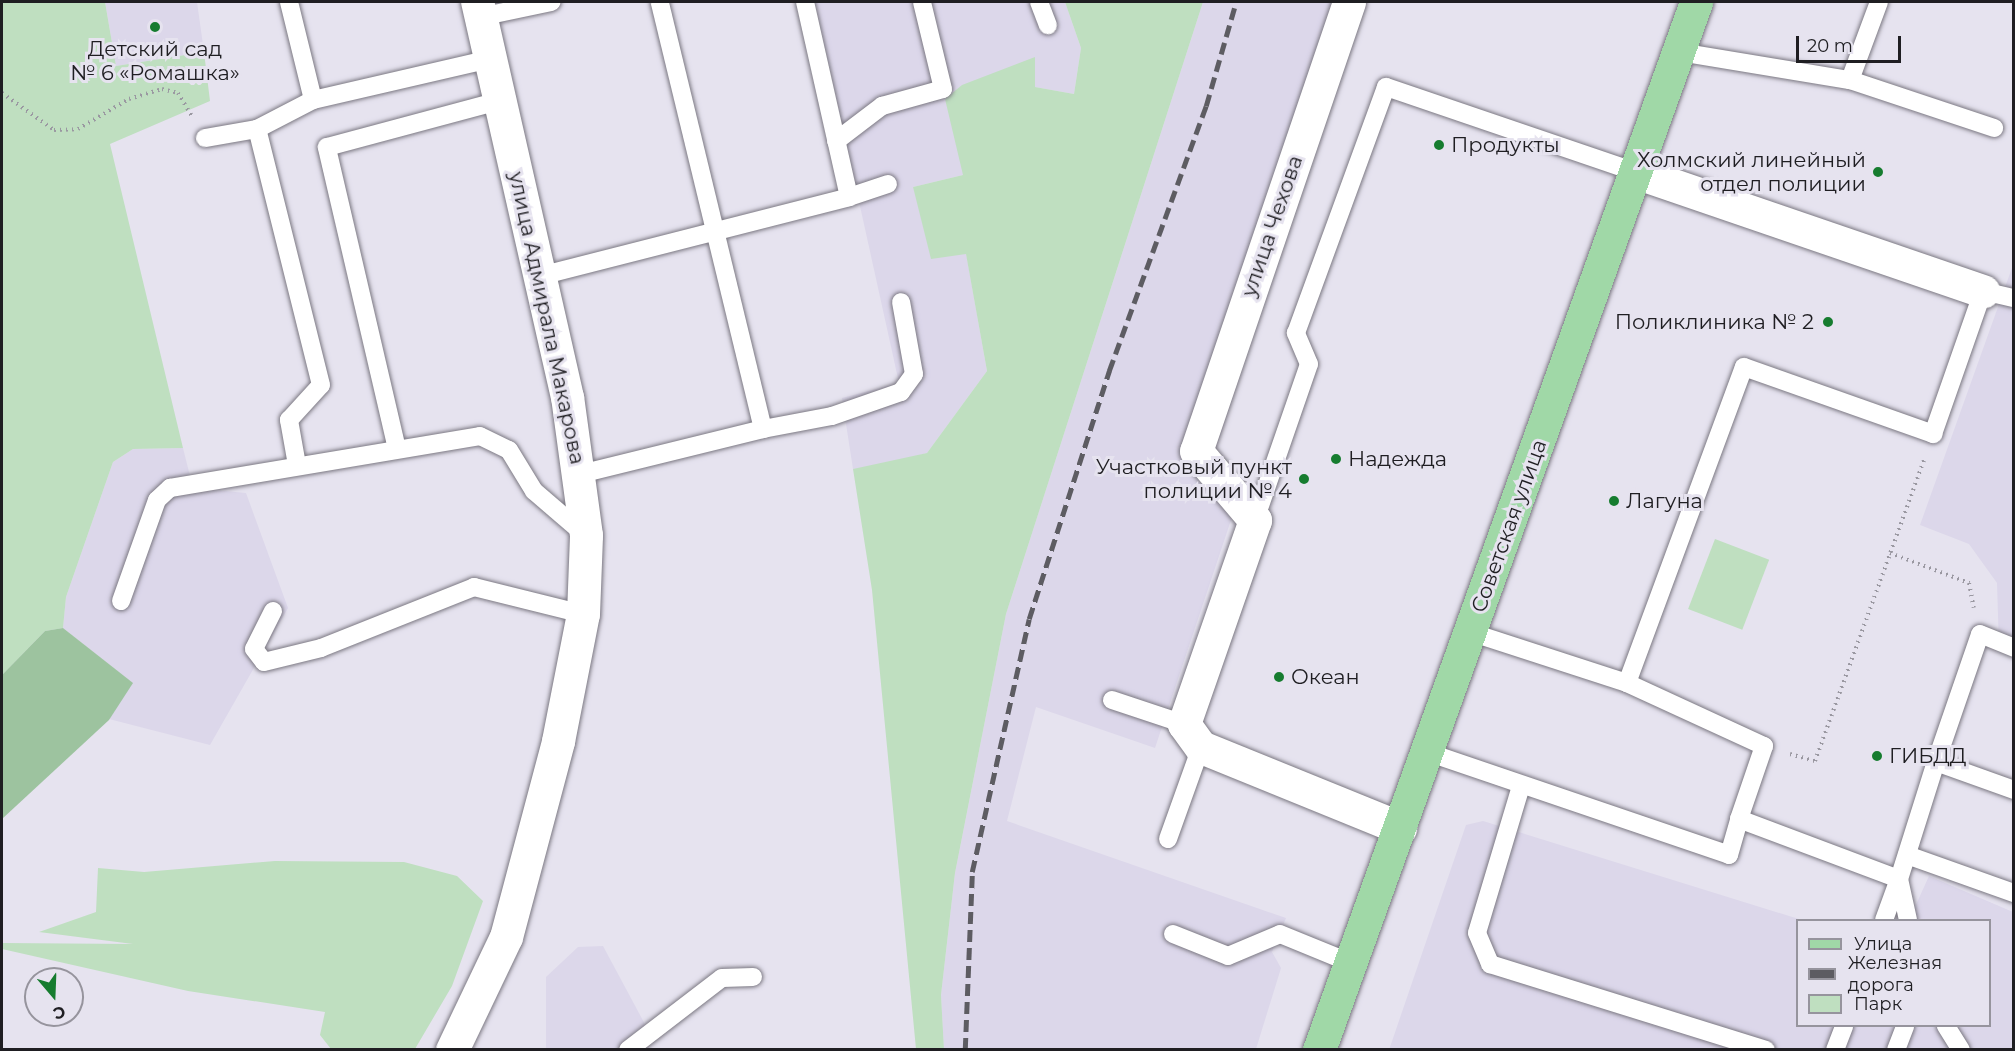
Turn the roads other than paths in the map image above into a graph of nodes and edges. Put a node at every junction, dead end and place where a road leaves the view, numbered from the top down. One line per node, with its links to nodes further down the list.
1 (289, 2): 15 (lane)
2 (551, 2): 10 (lane)
3 (660, 2): 24 (lane)
4 (805, 2): 20 (lane)
5 (922, 2): 20 (lane)
6 (1039, 2): 11 (lane)
7 (1349, 2): 32 (street, улица Чехова)
8 (1696, 2): 12 (main road, Советская улица)
9 (1879, 2): 14 (lane)
10 (478, 9): 13 (street, улица Адмирала Макарова)
11 (1048, 25)
12 (1680, 52): 14 (lane); 21 (main road, Советская улица)
13 (490, 59): 15 (lane); 16 (street, улица Адмирала Макарова)
14 (1850, 80): 17 (lane)
15 (313, 100): 18 (lane)
16 (499, 101): 25 (street, улица Адмирала Макарова); 29 (lane)
17 (1994, 128)
18 (256, 129): 19 (lane); 30 (lane)
19 (206, 138)
20 (836, 141): 23 (lane)
21 (1638, 173): 26 (street); 32 (lane); 37 (main road, Советская улица)
22 (888, 184): 23 (lane)
23 (849, 197): 24 (lane)
24 (715, 231): 25 (lane); 28 (lane)
25 (540, 276): 31 (street, улица Адмирала Макарова)
26 (1998, 294): 39 (lane)
27 (901, 302): 28 (lane)
28 (763, 429): 31 (lane)
29 (397, 449): 30 (lane); 33 (lane)
30 (297, 465): 34 (lane)
31 (580, 474): 33 (street, улица Адмирала Макарова)
32 (1256, 520): 41 (street)
33 (586, 535): 36 (street, улица Адмирала Макарова)
34 (121, 602)
35 (273, 611): 36 (lane)
36 (582, 614): 60 (street, улица Адмирала Макарова)
37 (1470, 632): 39 (lane); 42 (main road, Советская улица)
38 (2013, 648): 43 (lane)
39 (1627, 683): 46 (lane)
40 (1112, 700): 41 (lane)
41 (1193, 736): 47 (street); 48 (lane)
42 (1427, 752): 44 (lane); 47 (main road, Советская улица)
43 (1936, 762): 45 (lane); 49 (lane)
44 (1521, 786): 46 (lane); 63 (lane)
45 (2013, 790)
46 (1739, 819): 50 (lane)
47 (1400, 828): 55 (main road, Советская улица)
48 (1168, 839)
49 (1907, 855): 50 (lane); 51 (lane)
50 (1899, 879): 52 (lane); 53 (lane)
51 (2013, 893)
52 (1885, 919)
53 (1908, 919)
54 (1173, 934): 55 (lane)
55 (1351, 963): 62 (main road, Советская улица)
56 (753, 977): 61 (lane)
57 (1844, 1027): 64 (lane)
58 (1905, 1027): 65 (lane)
59 (1947, 1027): 66 (lane)
60 (452, 1050)
61 (628, 1050)
62 (1319, 1050)
63 (1766, 1050)
64 (1835, 1050)
65 (1896, 1050)
66 (1961, 1050)

